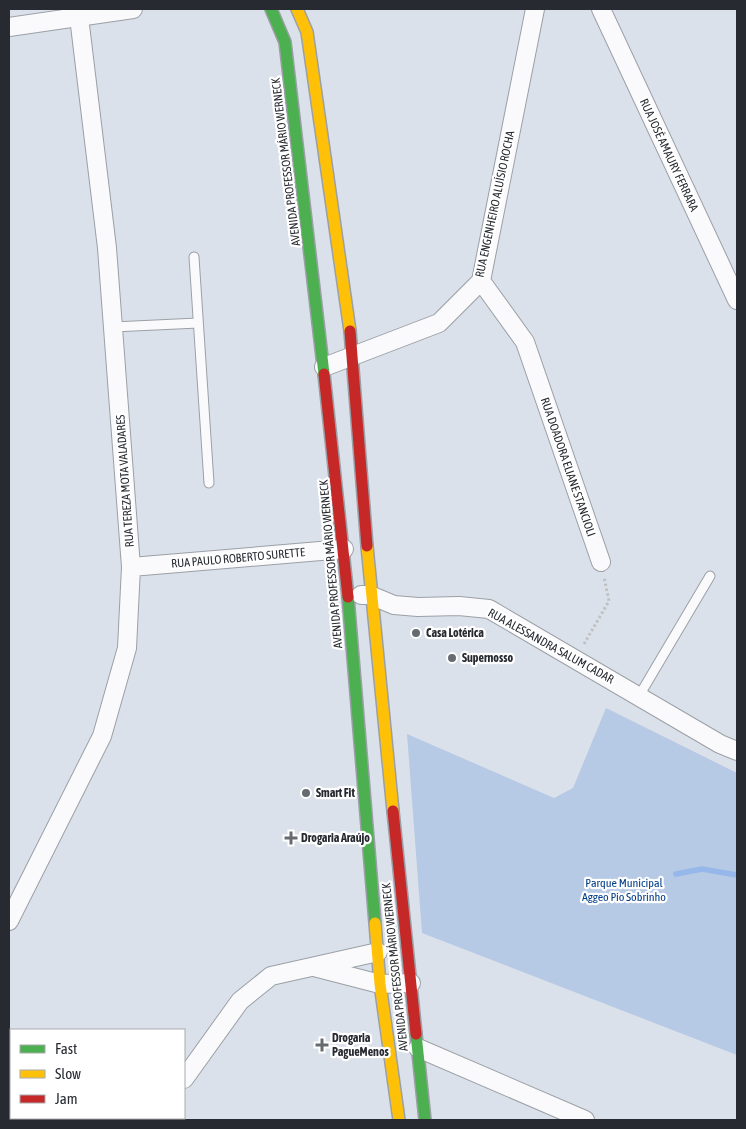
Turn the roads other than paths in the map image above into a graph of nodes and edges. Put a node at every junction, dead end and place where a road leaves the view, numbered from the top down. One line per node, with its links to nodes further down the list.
1 (133, 9): 6 (street)
2 (271, 9): 14 (main road, AVENIDA PROFESSOR MÁRIO WERNECK)
3 (297, 9): 13 (main road, AVENIDA PROFESSOR MÁRIO WERNECK)
4 (535, 9): 9 (street, RUA ENGENHEIRO ALUÍSIO ROCHA)
5 (601, 9): 10 (street, RUA JOSÉ AMAURY FERRARA)
6 (79, 17): 7 (street); 12 (street, RUA TEREZA MOTA VALADARES)
7 (9, 28)
8 (194, 257): 11 (lane)
9 (481, 281): 13 (street, RUA ENGENHEIRO ALUÍSIO ROCHA); 17 (street, RUA DOADORA ELIANE STANCIOLI)
10 (737, 300)
11 (198, 324): 12 (lane); 15 (lane)
12 (113, 327): 18 (street, RUA TEREZA MOTA VALADARES)
13 (354, 356): 14 (street, RUA ENGENHEIRO ALUÍSIO ROCHA); 21 (main road, AVENIDA PROFESSOR MÁRIO WERNECK)
14 (324, 367): 16 (main road, AVENIDA PROFESSOR MÁRIO WERNECK)
15 (209, 483)
16 (344, 549): 18 (street, RUA PAULO ROBERTO SURETTE); 20 (main road, AVENIDA PROFESSOR MÁRIO WERNECK)
17 (601, 562)
18 (131, 567): 24 (street, RUA TEREZA MOTA VALADARES)
19 (710, 576): 22 (lane)
20 (348, 595): 21 (street, RUA ALESSANDRA SALUM CADAR); 25 (main road, AVENIDA PROFESSOR MÁRIO WERNECK)
21 (370, 595): 22 (street, RUA ALESSANDRA SALUM CADAR); 27 (main road, AVENIDA PROFESSOR MÁRIO WERNECK)
22 (639, 696): 23 (street, RUA ALESSANDRA SALUM CADAR)
23 (737, 752)
24 (9, 921)
25 (378, 952): 26 (street); 28 (main road, AVENIDA PROFESSOR MÁRIO WERNECK)
26 (309, 966): 28 (street); 30 (street)
27 (411, 983): 28 (street); 29 (main road, AVENIDA PROFESSOR MÁRIO WERNECK)
28 (380, 984): 31 (main road, AVENIDA PROFESSOR MÁRIO WERNECK)
29 (418, 1048): 32 (main road, AVENIDA PROFESSOR MÁRIO WERNECK); 33 (street)
30 (185, 1078)
31 (399, 1120)
32 (425, 1120)
33 (585, 1120)

